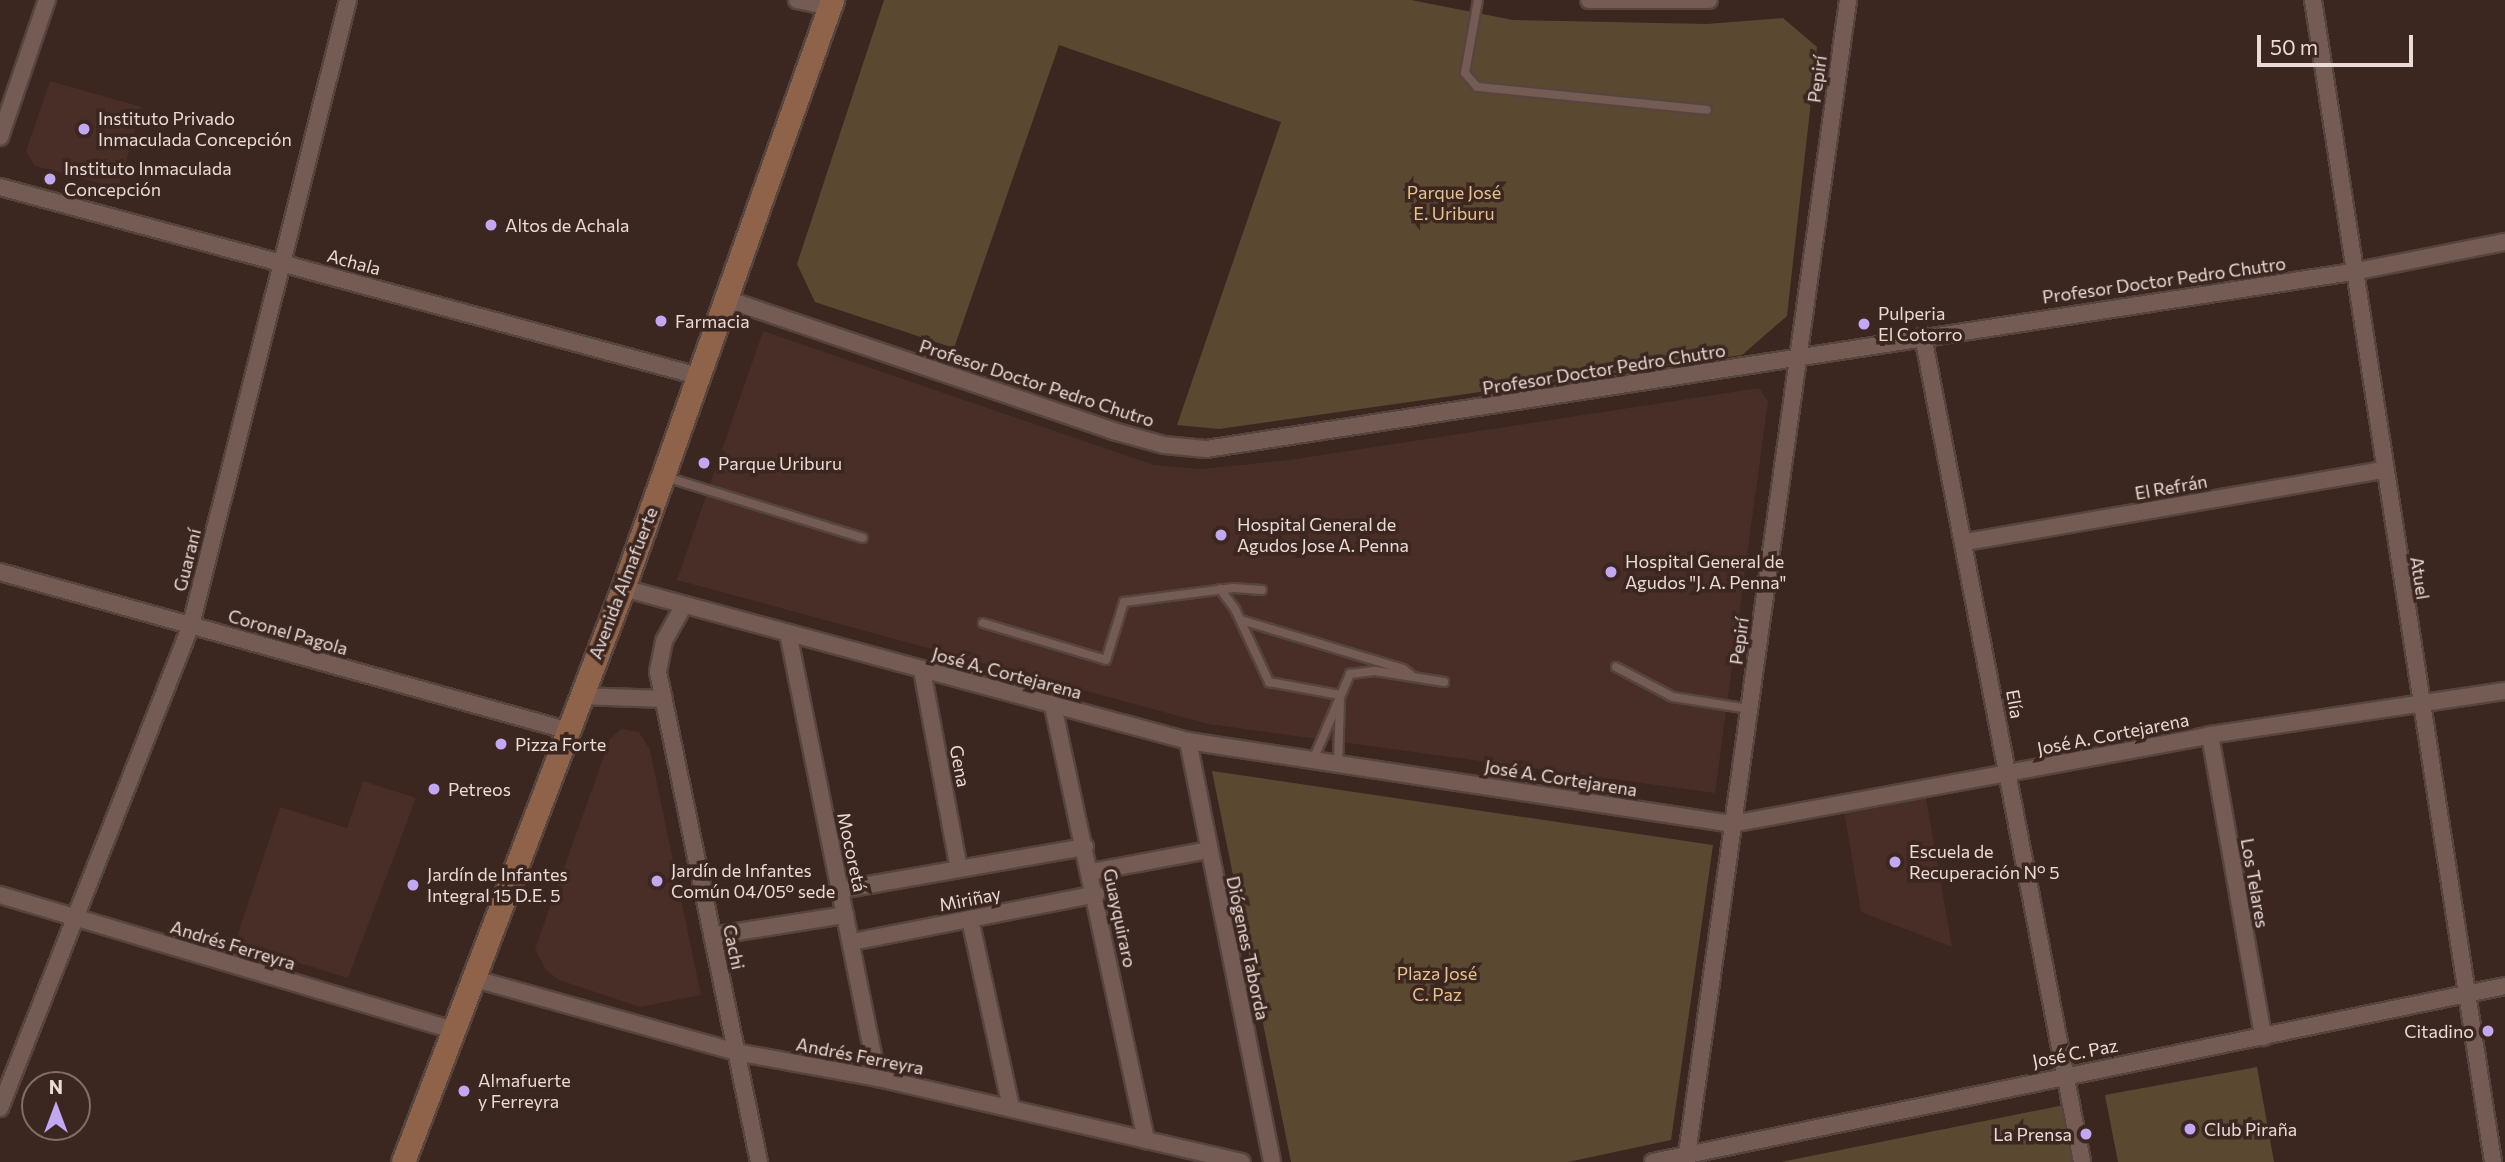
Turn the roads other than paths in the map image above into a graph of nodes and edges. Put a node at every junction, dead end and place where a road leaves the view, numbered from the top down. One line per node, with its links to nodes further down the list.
1 (47, 0): 11 (street)
2 (348, 0): 14 (street, Guaraní)
3 (797, 0): 9 (street)
4 (1478, 0): 10 (lane)
5 (1589, 0): 6 (street)
6 (1709, 0)
7 (1848, 0): 18 (street, Pepirí)
8 (2313, 0): 15 (street, Atuel)
9 (831, 4): 16 (main road, Avenida Almafuerte)
10 (1707, 110)
11 (0, 137)
12 (0, 187): 14 (street, Achala)
13 (2505, 242): 15 (street, Profesor Doctor Pedro Chutro)
14 (283, 263): 19 (street, Achala); 31 (street, Guaraní)
15 (2352, 271): 17 (street, Profesor Doctor Pedro Chutro); 20 (street, Atuel)
16 (726, 299): 18 (street, Profesor Doctor Pedro Chutro); 19 (main road, Avenida Almafuerte)
17 (1923, 336): 18 (street, Profesor Doctor Pedro Chutro); 23 (street, Elía)
18 (1796, 357): 43 (street, Pepirí)
19 (698, 376): 21 (main road, Avenida Almafuerte)
20 (2384, 470): 23 (street, El Refrán); 41 (street, Atuel)
21 (663, 476): 22 (lane); 25 (main road, Avenida Almafuerte)
22 (863, 538)
23 (1966, 542): 49 (street, Elía)
24 (0, 572): 31 (street, Coronel Pagola)
25 (623, 588): 28 (street, José A. Cortejarena); 38 (main road, Avenida Almafuerte)
26 (1220, 589): 27 (lane); 29 (lane); 30 (lane)
27 (1262, 590)
28 (684, 605): 32 (street, José A. Cortejarena); 40 (street, Cachi)
29 (1241, 620): 35 (lane); 39 (lane)
30 (983, 623)
31 (191, 625): 44 (street, Coronel Pagola); 59 (street, Guaraní)
32 (788, 634): 34 (street, José A. Cortejarena); 55 (street, Mocoretá)
33 (1616, 667): 43 (lane)
34 (922, 670): 42 (street, José A. Cortejarena); 53 (street, Gena)
35 (1414, 677): 36 (lane); 39 (lane)
36 (1444, 682)
37 (2505, 691): 41 (street, José A. Cortejarena)
38 (580, 695): 40 (street); 44 (main road, Avenida Almafuerte)
39 (1340, 695): 47 (lane); 48 (lane)
40 (664, 699): 61 (street, Cachi)
41 (2421, 704): 45 (street, José A. Cortejarena); 65 (street, Atuel)
42 (1053, 706): 46 (street, José A. Cortejarena); 51 (street, Guayquiraro)
43 (1749, 709): 50 (street, Pepirí)
44 (566, 730): 63 (main road, Avenida Almafuerte)
45 (2210, 735): 49 (street, José A. Cortejarena); 67 (street, Los Telares)
46 (1188, 741): 47 (street, José A. Cortejarena); 52 (street, Diógenes Taborda)
47 (1312, 760): 48 (street, José A. Cortejarena)
48 (1338, 764): 50 (street, José A. Cortejarena)
49 (2008, 773): 50 (street, José A. Cortejarena); 69 (street, Elía)
50 (1732, 824): 74 (street, Pepirí)
51 (1085, 847): 53 (street, Miriñay); 54 (street, Guayquiraro)
52 (1208, 850): 54 (street); 78 (street, Diógenes Taborda)
53 (959, 869): 55 (street, Miriñay)
54 (1091, 872): 56 (street, Guayquiraro)
55 (840, 890): 58 (street, Mocoretá)
56 (1096, 894): 60 (street, Miriñay); 73 (street, Guayquiraro)
57 (0, 895): 59 (street, Andrés Ferreyra)
58 (845, 915): 61 (street); 62 (street, Mocoretá)
59 (78, 918): 66 (street, Andrés Ferreyra); 72 (street, Guaraní)
60 (970, 919): 62 (street, Miriñay); 71 (street)
61 (712, 936): 68 (street, Cachi)
62 (852, 942): 70 (street, Mocoretá)
63 (475, 979): 66 (main road, Avenida Almafuerte); 68 (street, Andrés Ferreyra)
64 (2505, 986): 65 (street, José C. Paz)
65 (2467, 993): 67 (street, José C. Paz); 81 (street, Atuel)
66 (455, 1031): 75 (main road, Avenida Almafuerte)
67 (2263, 1037): 69 (street, José C. Paz)
68 (736, 1052): 70 (street, Andrés Ferreyra); 76 (street, Cachi)
69 (2066, 1074): 74 (street, José C. Paz); 80 (street, Elía)
70 (878, 1078): 71 (street, Andrés Ferreyra)
71 (1011, 1107): 73 (street, Andrés Ferreyra)
72 (0, 1108)
73 (1146, 1140): 77 (street, Andrés Ferreyra)
74 (1686, 1158): 79 (street, José C. Paz)
75 (403, 1162)
76 (759, 1162)
77 (1241, 1162)
78 (1272, 1162)
79 (1653, 1162)
80 (2082, 1162)
81 (2493, 1162)

